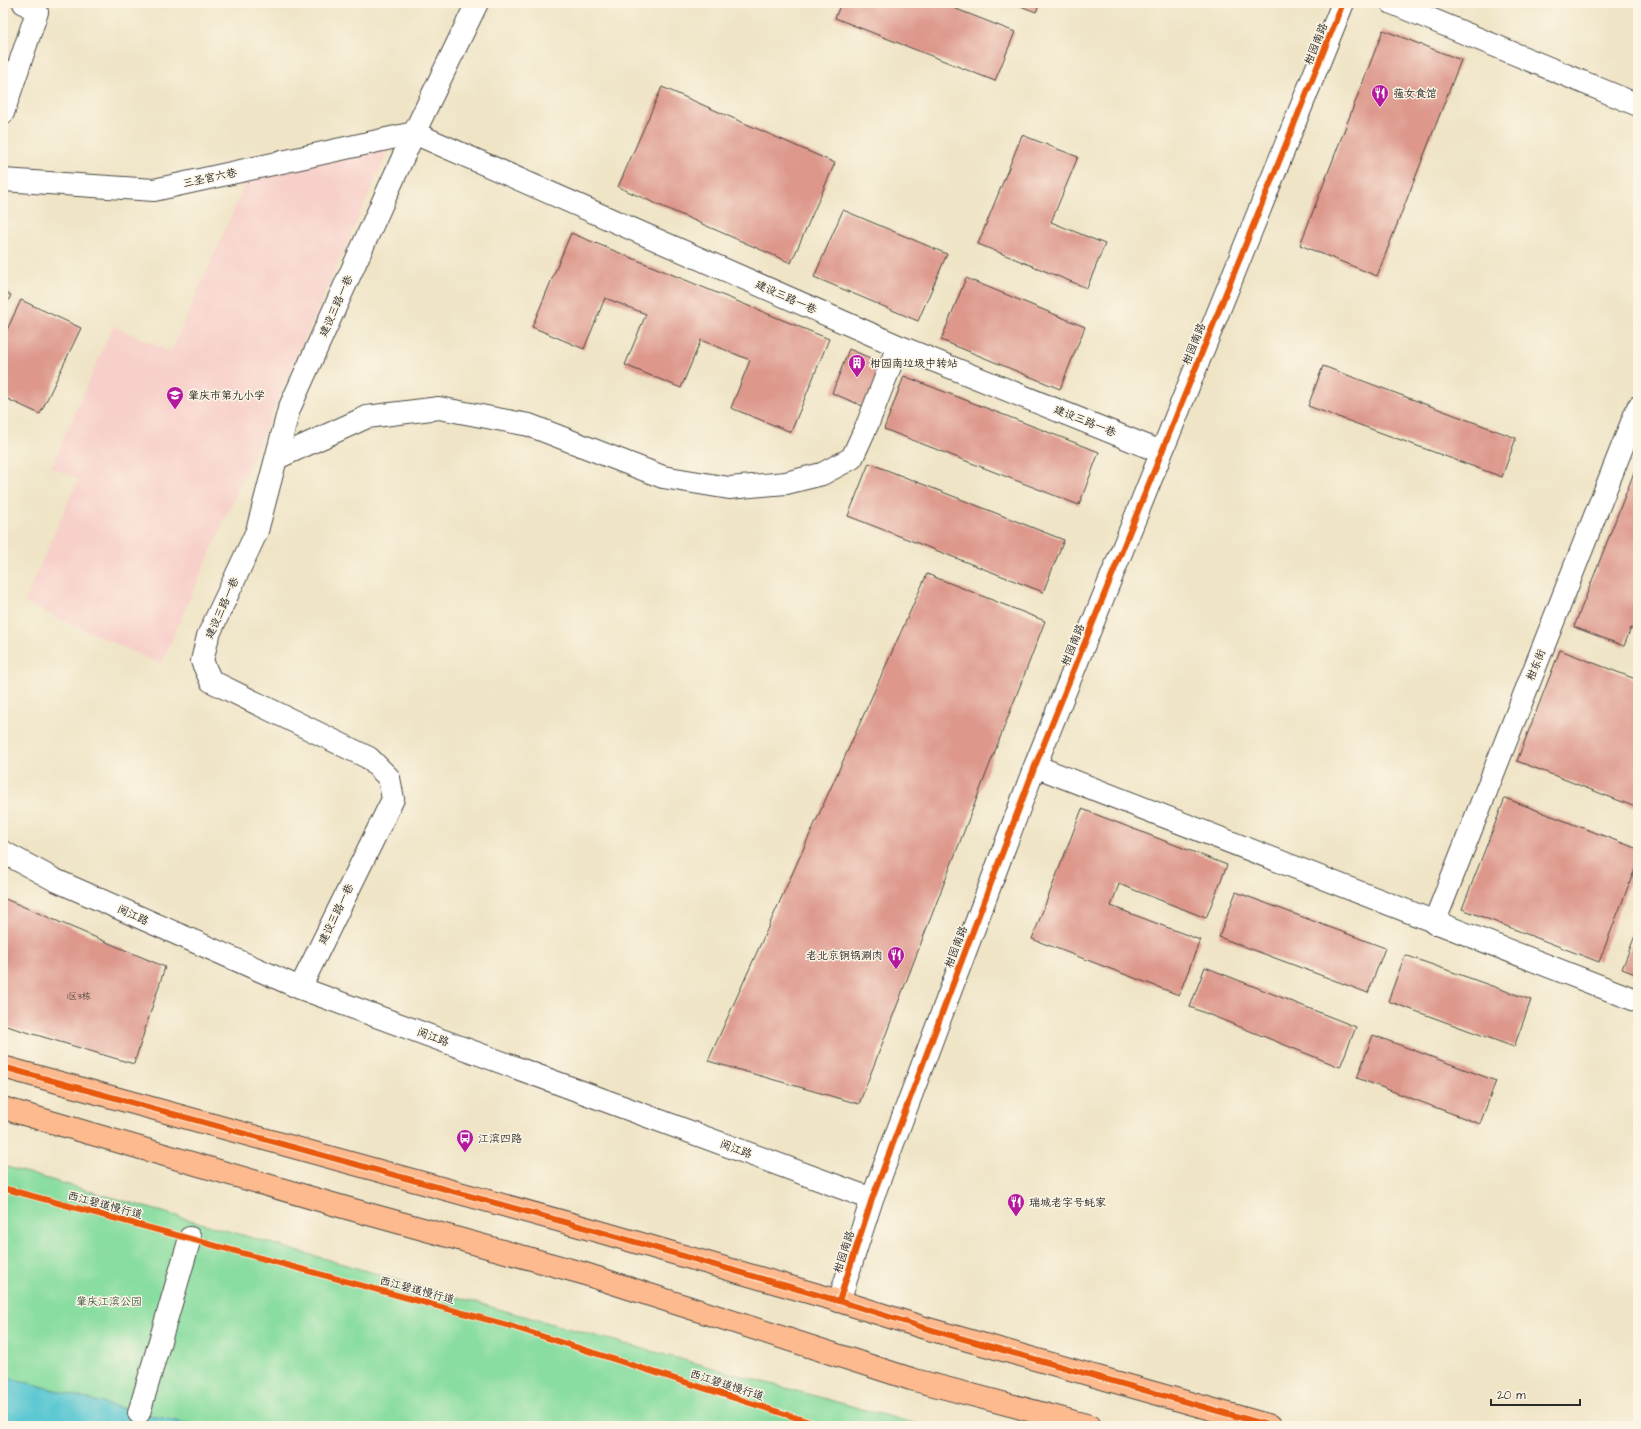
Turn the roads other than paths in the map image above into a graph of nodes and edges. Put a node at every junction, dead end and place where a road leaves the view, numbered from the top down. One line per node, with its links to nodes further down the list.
1 (24, 3): 6 (street)
2 (477, 3): 7 (street, 建设三路一巷)
3 (1343, 3): 11 (street, 柑园南路)
4 (1392, 3): 5 (street)
5 (1638, 105)
6 (3, 113)
7 (414, 133): 8 (street, 三圣宫六巷); 9 (street, 建设三路一巷); 12 (street, 建设三路一巷)
8 (3, 180)
9 (898, 346): 11 (street, 建设三路一巷); 12 (street)
10 (1638, 407): 15 (street, 柑东街)
11 (1162, 452): 13 (street, 柑园南路)
12 (277, 458): 16 (street, 建设三路一巷)
13 (1034, 766): 15 (street); 20 (street, 柑园南路)
14 (3, 852): 16 (street, 阅江路)
15 (1434, 923): 17 (street)
16 (300, 988): 20 (street, 阅江路)
17 (1638, 1001)
18 (3, 1067): 22 (main road)
19 (3, 1108): 24 (main road)
20 (872, 1199): 22 (street, 柑园南路)
21 (190, 1238): 23 (street)
22 (838, 1301): 25 (main road)
23 (139, 1413)
24 (1090, 1426)
25 (1271, 1426)

